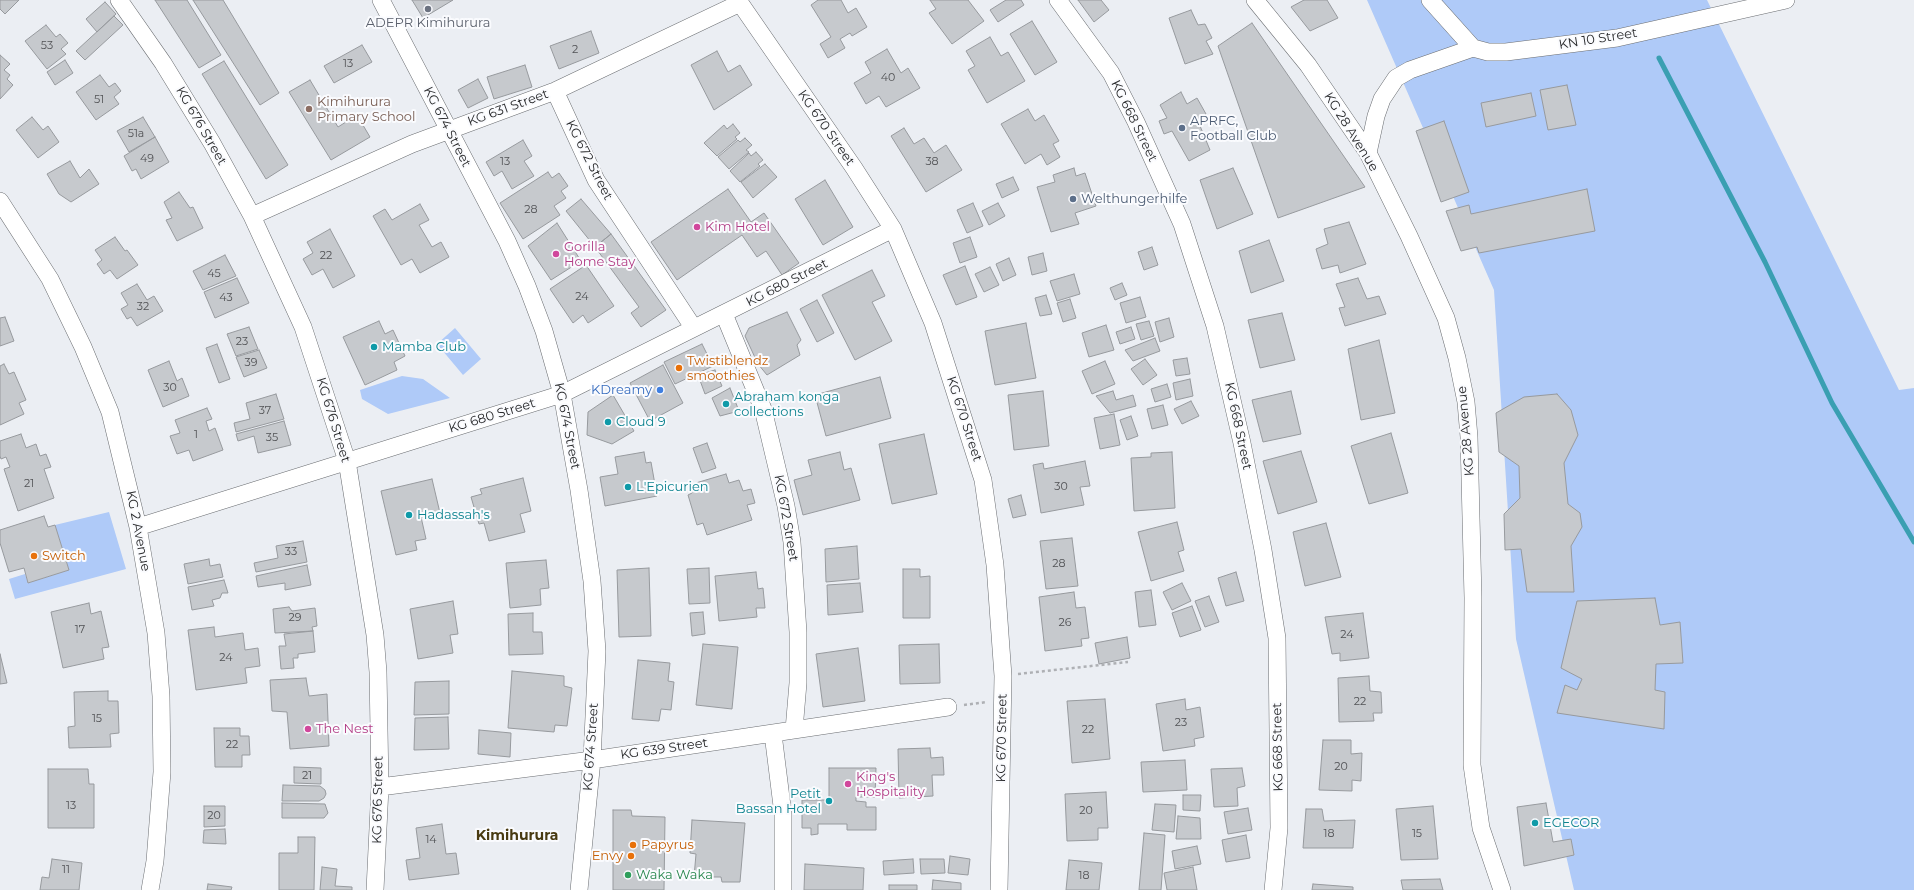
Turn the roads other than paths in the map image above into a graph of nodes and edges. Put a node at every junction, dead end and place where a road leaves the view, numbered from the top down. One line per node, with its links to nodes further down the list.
1 (119, 0): 13 (street, KG 676 Street)
2 (381, 0): 10 (street, KG 674 Street)
3 (1058, 0): 30 (street, KG 668 Street)
4 (1255, 0): 11 (street, KG 28 Avenue)
5 (1430, 0): 8 (street)
6 (1786, 0): 8 (street, KN 10 Street)
7 (741, 1): 9 (street, KG 631 Street); 14 (street, KG 670 Street)
8 (1473, 48): 11 (street)
9 (555, 91): 10 (street, KG 631 Street); 16 (street, KG 672 Street)
10 (447, 130): 13 (street, KG 631 Street); 17 (street, KG 674 Street)
11 (1368, 153): 31 (street, KG 28 Avenue)
12 (0, 201): 19 (street, KG 2 Avenue)
13 (252, 216): 18 (street, KG 676 Street)
14 (894, 229): 15 (street, KG 680 Street); 29 (street, KG 670 Street)
15 (724, 314): 16 (street, KG 680 Street); 21 (street, KG 672 Street)
16 (693, 327): 17 (street, KG 680 Street)
17 (562, 394): 18 (street, KG 680 Street); 23 (street, KG 674 Street)
18 (347, 461): 19 (street, KG 680 Street); 24 (street, KG 676 Street)
19 (138, 527): 25 (street, KG 2 Avenue)
20 (948, 707): 21 (street, KG 639 Street)
21 (794, 730): 22 (street, KG 639 Street)
22 (773, 734): 23 (street, KG 639 Street); 28 (street)
23 (592, 760): 24 (street, KG 639 Street); 27 (street, KG 674 Street)
24 (380, 787): 26 (street, KG 676 Street)
25 (150, 890)
26 (375, 890)
27 (579, 890)
28 (783, 890)
29 (999, 890)
30 (1273, 890)
31 (1502, 890)

